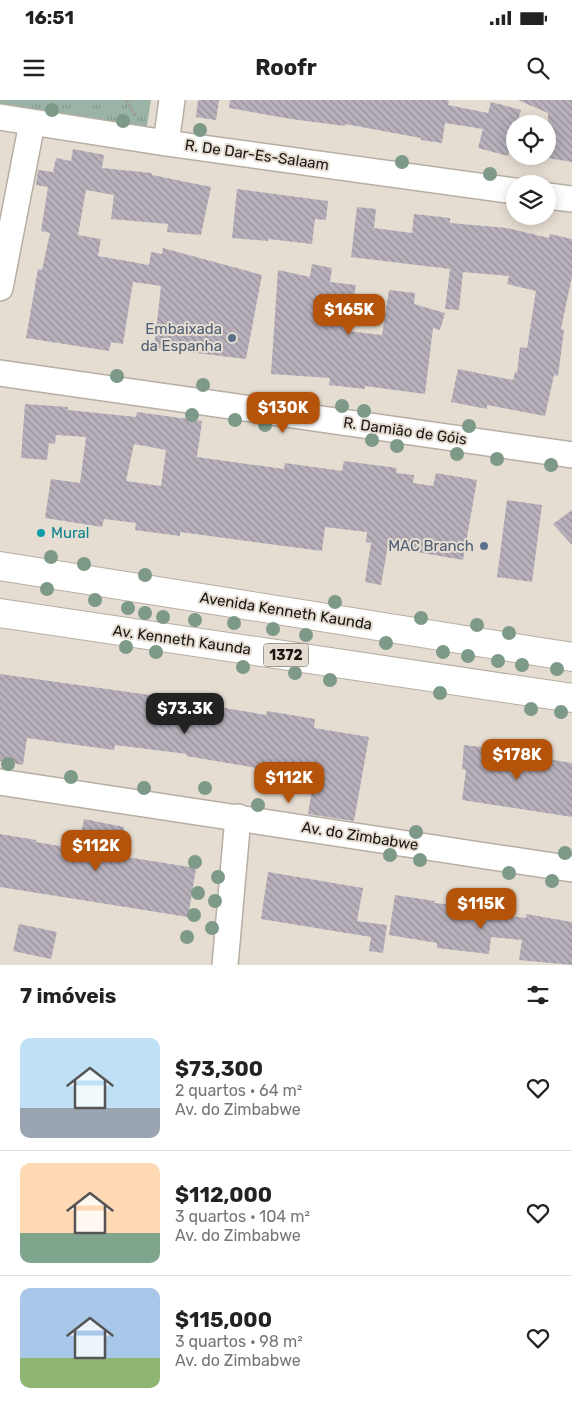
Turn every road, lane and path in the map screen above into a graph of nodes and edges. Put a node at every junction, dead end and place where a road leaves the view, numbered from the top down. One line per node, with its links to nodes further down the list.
1 (172, 100): 4 (street)
2 (0, 117): 3 (street, R. De Dar-Es-Salaam)
3 (32, 123): 4 (street, R. De Dar-Es-Salaam); 8 (street)
4 (166, 143): 5 (street, R. De Dar-Es-Salaam)
5 (506, 190)
6 (556, 197): 7 (street)
7 (572, 199)
8 (0, 288)
9 (0, 373): 10 (street, R. Damião de Góis)
10 (572, 455)
11 (0, 566): 13 (main road, Avenida Kenneth Kaunda)
12 (0, 613): 14 (main road, Av. Kenneth Kaunda / 1372)
13 (572, 656)
14 (572, 698)
15 (0, 782): 16 (street, Av. do Zimbabwe)
16 (238, 816): 17 (street, Av. do Zimbabwe); 18 (street)
17 (572, 869)
18 (231, 964)

